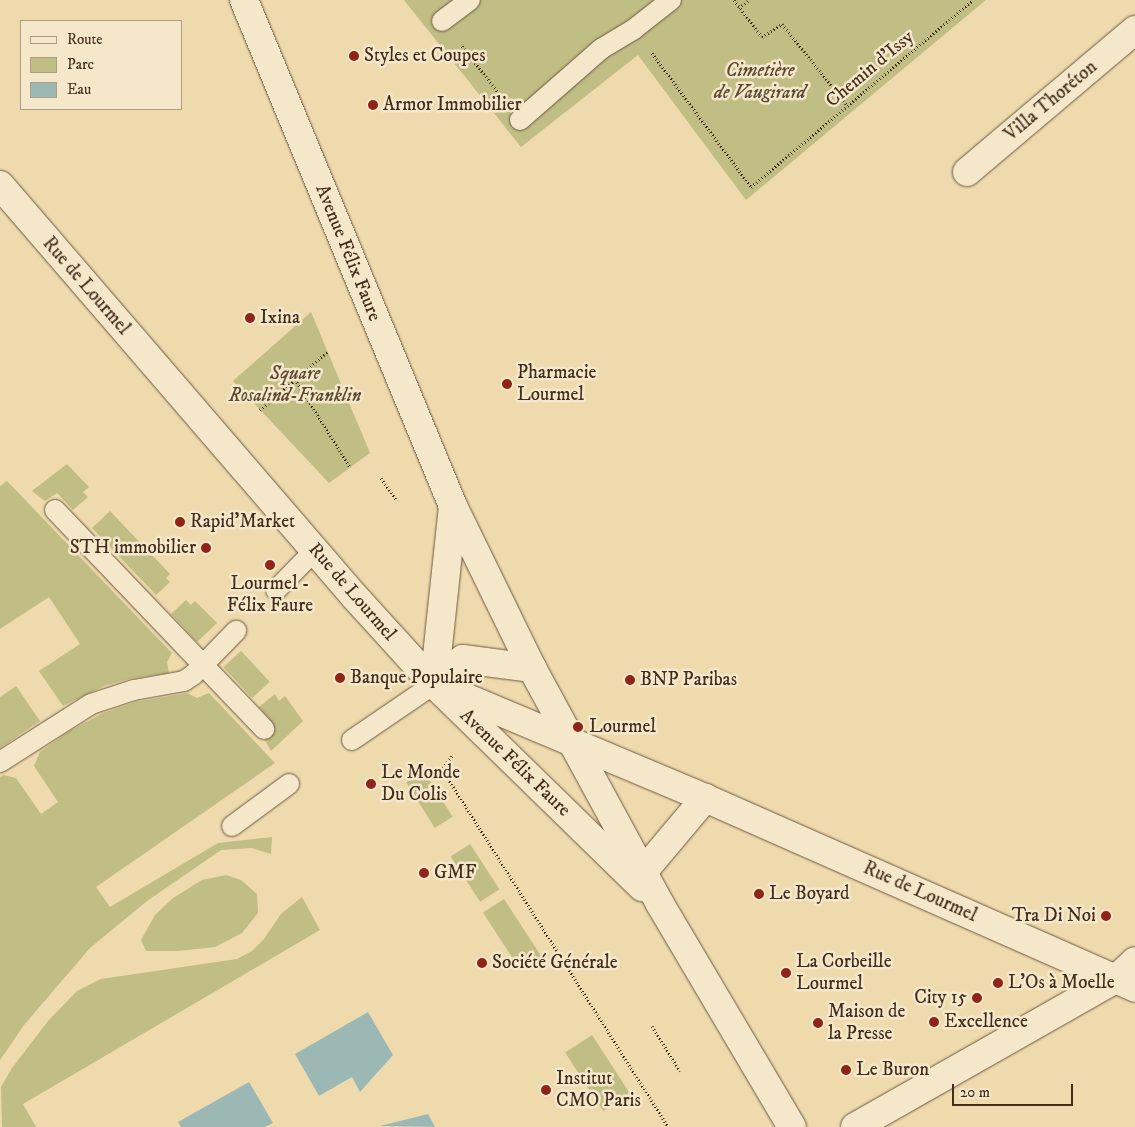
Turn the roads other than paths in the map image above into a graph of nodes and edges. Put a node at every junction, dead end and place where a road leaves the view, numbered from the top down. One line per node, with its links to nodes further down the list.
1 (244, 0): 9 (street, Avenue Félix Faure)
2 (470, 0): 4 (lane)
3 (671, 0): 6 (lane)
4 (442, 21)
5 (1135, 30): 7 (street, Villa Thoréton)
6 (520, 120)
7 (967, 172)
8 (1, 187): 11 (street, Rue de Lourmel)
9 (452, 506): 15 (street, Avenue Félix Faure); 16 (street, Avenue Félix Faure)
10 (54, 510): 14 (lane)
11 (315, 550): 12 (lane); 16 (street, Rue de Lourmel)
12 (276, 590)
13 (236, 631): 14 (lane)
14 (202, 665): 17 (lane); 20 (lane)
15 (532, 668): 16 (street); 19 (street, Avenue Félix Faure)
16 (434, 684): 18 (lane); 19 (street, Rue de Lourmel); 25 (street, Avenue Félix Faure)
17 (264, 729)
18 (352, 740)
19 (573, 743): 22 (street, Rue de Lourmel); 24 (street, Avenue Félix Faure)
20 (0, 762)
21 (289, 784): 23 (lane)
22 (705, 798): 24 (street); 26 (street, Rue de Lourmel)
23 (232, 826)
24 (643, 872): 25 (street, Avenue Félix Faure)
25 (660, 904): 27 (street, Avenue Félix Faure)
26 (1129, 976): 28 (street)
27 (792, 1127)
28 (855, 1127)

